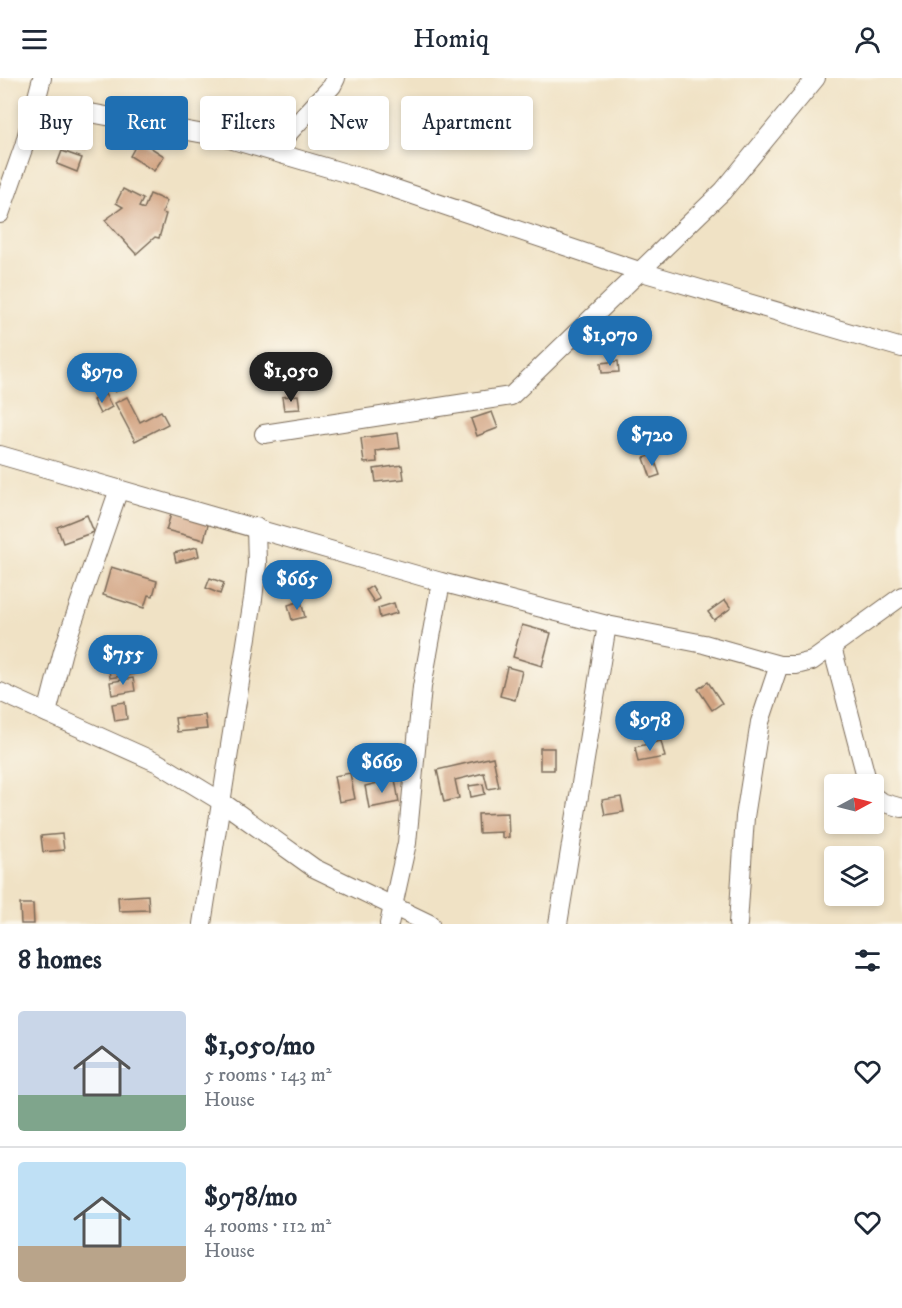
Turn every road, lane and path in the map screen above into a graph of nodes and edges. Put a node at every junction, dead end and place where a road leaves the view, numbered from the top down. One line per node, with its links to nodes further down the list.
1 (42, 78): 4 (street)
2 (336, 78): 7 (street)
3 (816, 78): 9 (street)
4 (38, 96)
5 (93, 114): 7 (street)
6 (21, 150): 8 (street)
7 (272, 151): 9 (street)
8 (0, 214)
9 (642, 272): 10 (street); 11 (street)
10 (902, 348)
11 (264, 434)
12 (0, 455): 13 (street)
13 (119, 489): 14 (street); 21 (street)
14 (256, 527): 15 (street); 23 (street)
15 (441, 582): 17 (street); 26 (street)
16 (902, 596): 18 (street)
17 (607, 625): 19 (street); 29 (street)
18 (832, 648): 19 (street); 22 (street)
19 (779, 665): 30 (street)
20 (0, 693): 21 (street)
21 (47, 713): 23 (street)
22 (865, 774)
23 (222, 802): 26 (street); 27 (street)
24 (884, 803): 25 (street)
25 (902, 808)
26 (391, 916): 28 (street)
27 (201, 924)
28 (430, 924)
29 (558, 924)
30 (738, 924)

